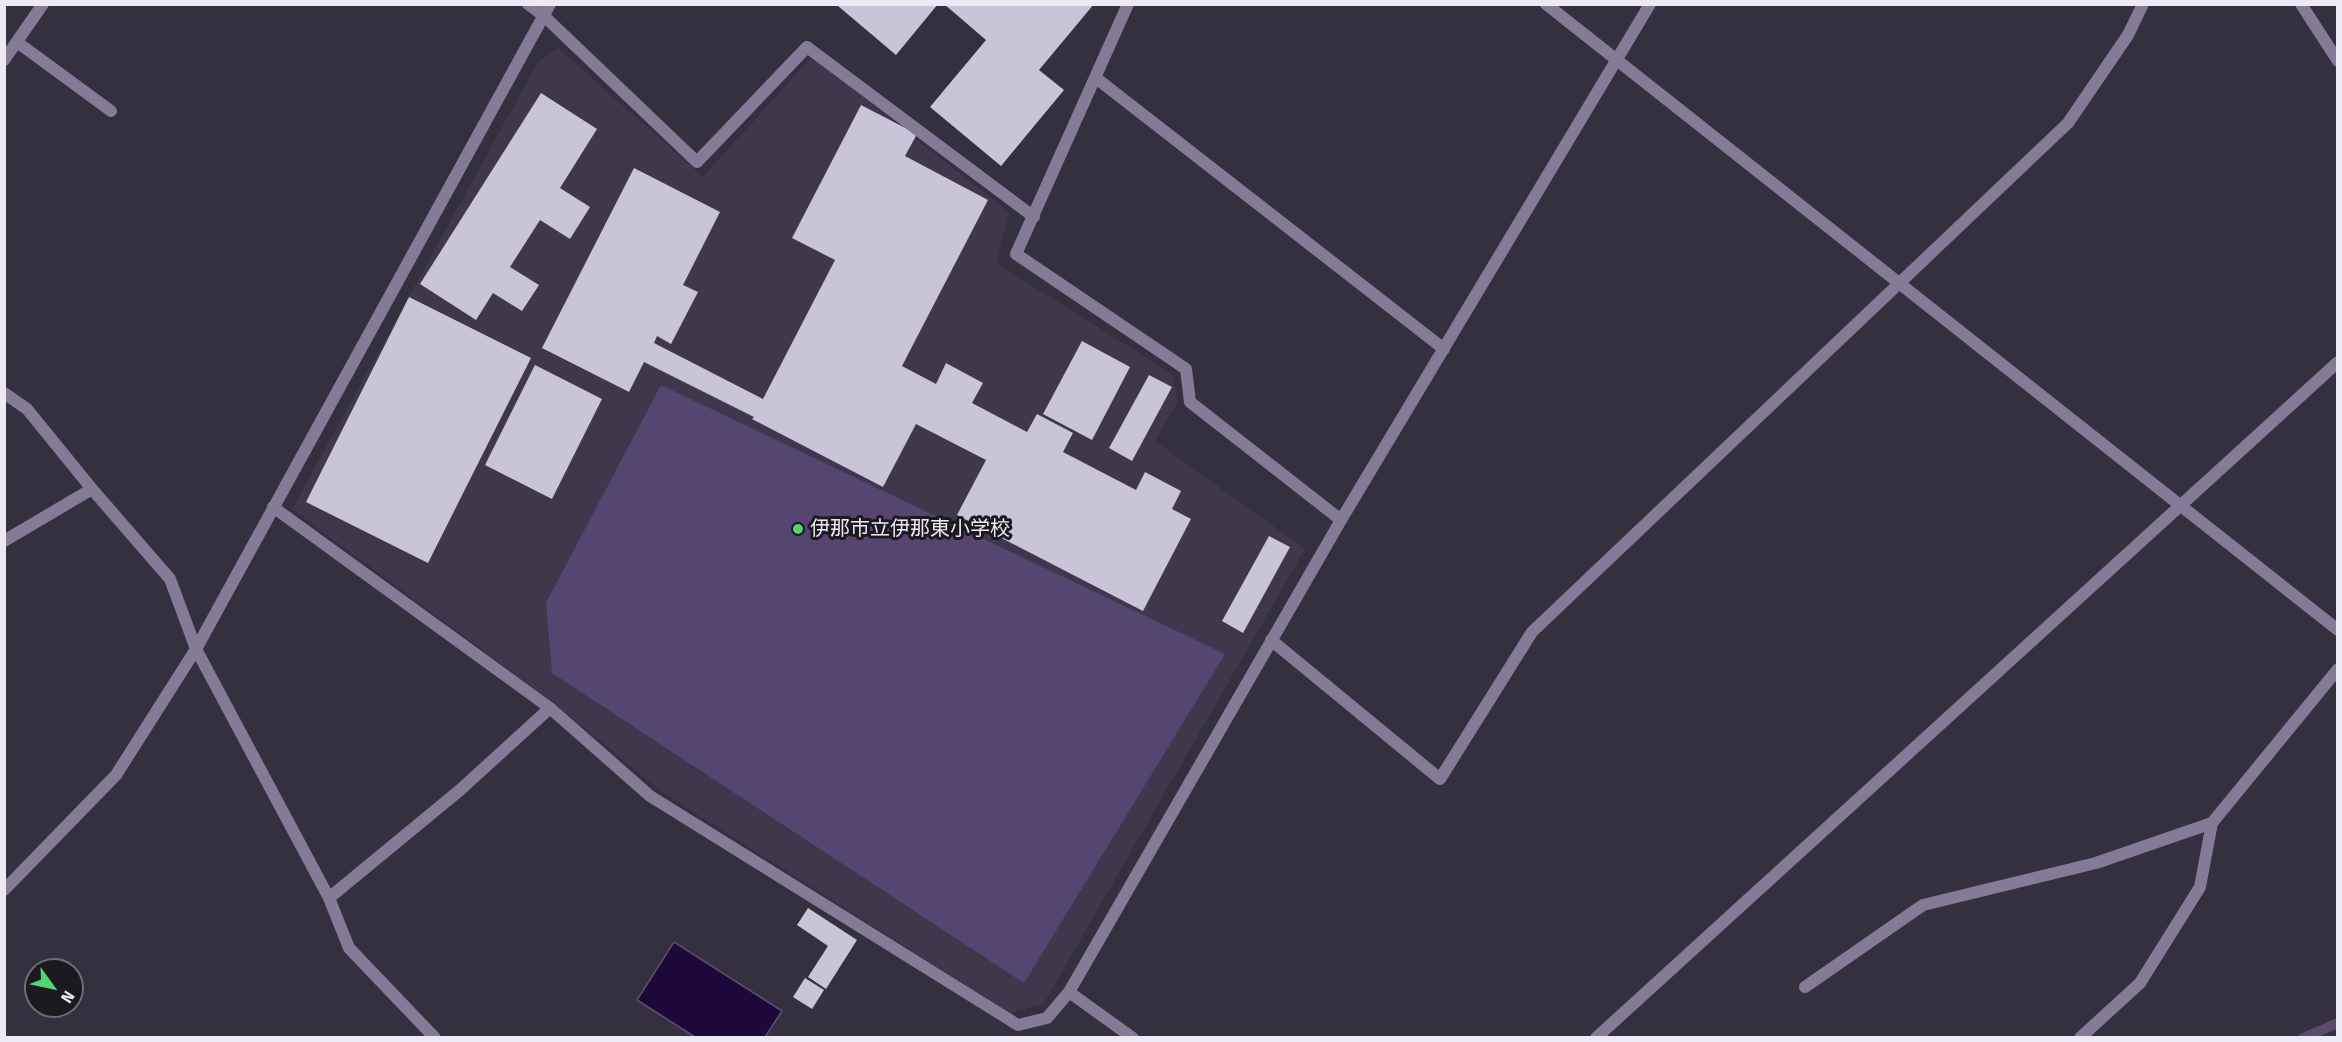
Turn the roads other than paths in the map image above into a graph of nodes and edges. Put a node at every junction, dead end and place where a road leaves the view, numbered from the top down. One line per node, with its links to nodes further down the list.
1 (44, 4): 9 (street)
2 (528, 4): 8 (street)
3 (1128, 4): 13 (street)
4 (1546, 4): 12 (street)
5 (1650, 4): 12 (street)
6 (2143, 4): 16 (street)
7 (2301, 4): 11 (street)
8 (547, 10): 15 (street); 22 (street)
9 (17, 42): 10 (street); 14 (street)
10 (4, 60)
11 (2337, 61)
12 (1617, 62): 16 (street); 17 (street)
13 (1096, 78): 15 (street); 17 (street)
14 (111, 111)
15 (1034, 217): 23 (street)
16 (1899, 284): 21 (street); 26 (street)
17 (1444, 349): 23 (street)
18 (2337, 362): 21 (street)
19 (4, 393): 20 (street)
20 (92, 489): 24 (street); 27 (street)
21 (2180, 506): 25 (street); 37 (street)
22 (273, 507): 27 (street); 29 (street)
23 (1341, 520): 26 (street)
24 (4, 541)
25 (2337, 630)
26 (1271, 640): 34 (street)
27 (196, 649): 31 (street); 32 (street)
28 (2337, 669): 30 (street)
29 (550, 708): 32 (street); 34 (street)
30 (2212, 823): 33 (street); 38 (street)
31 (4, 890)
32 (329, 898): 35 (street)
33 (1805, 987)
34 (1070, 992): 36 (street)
35 (431, 1037)
36 (1133, 1038)
37 (1596, 1038)
38 (2080, 1038)

